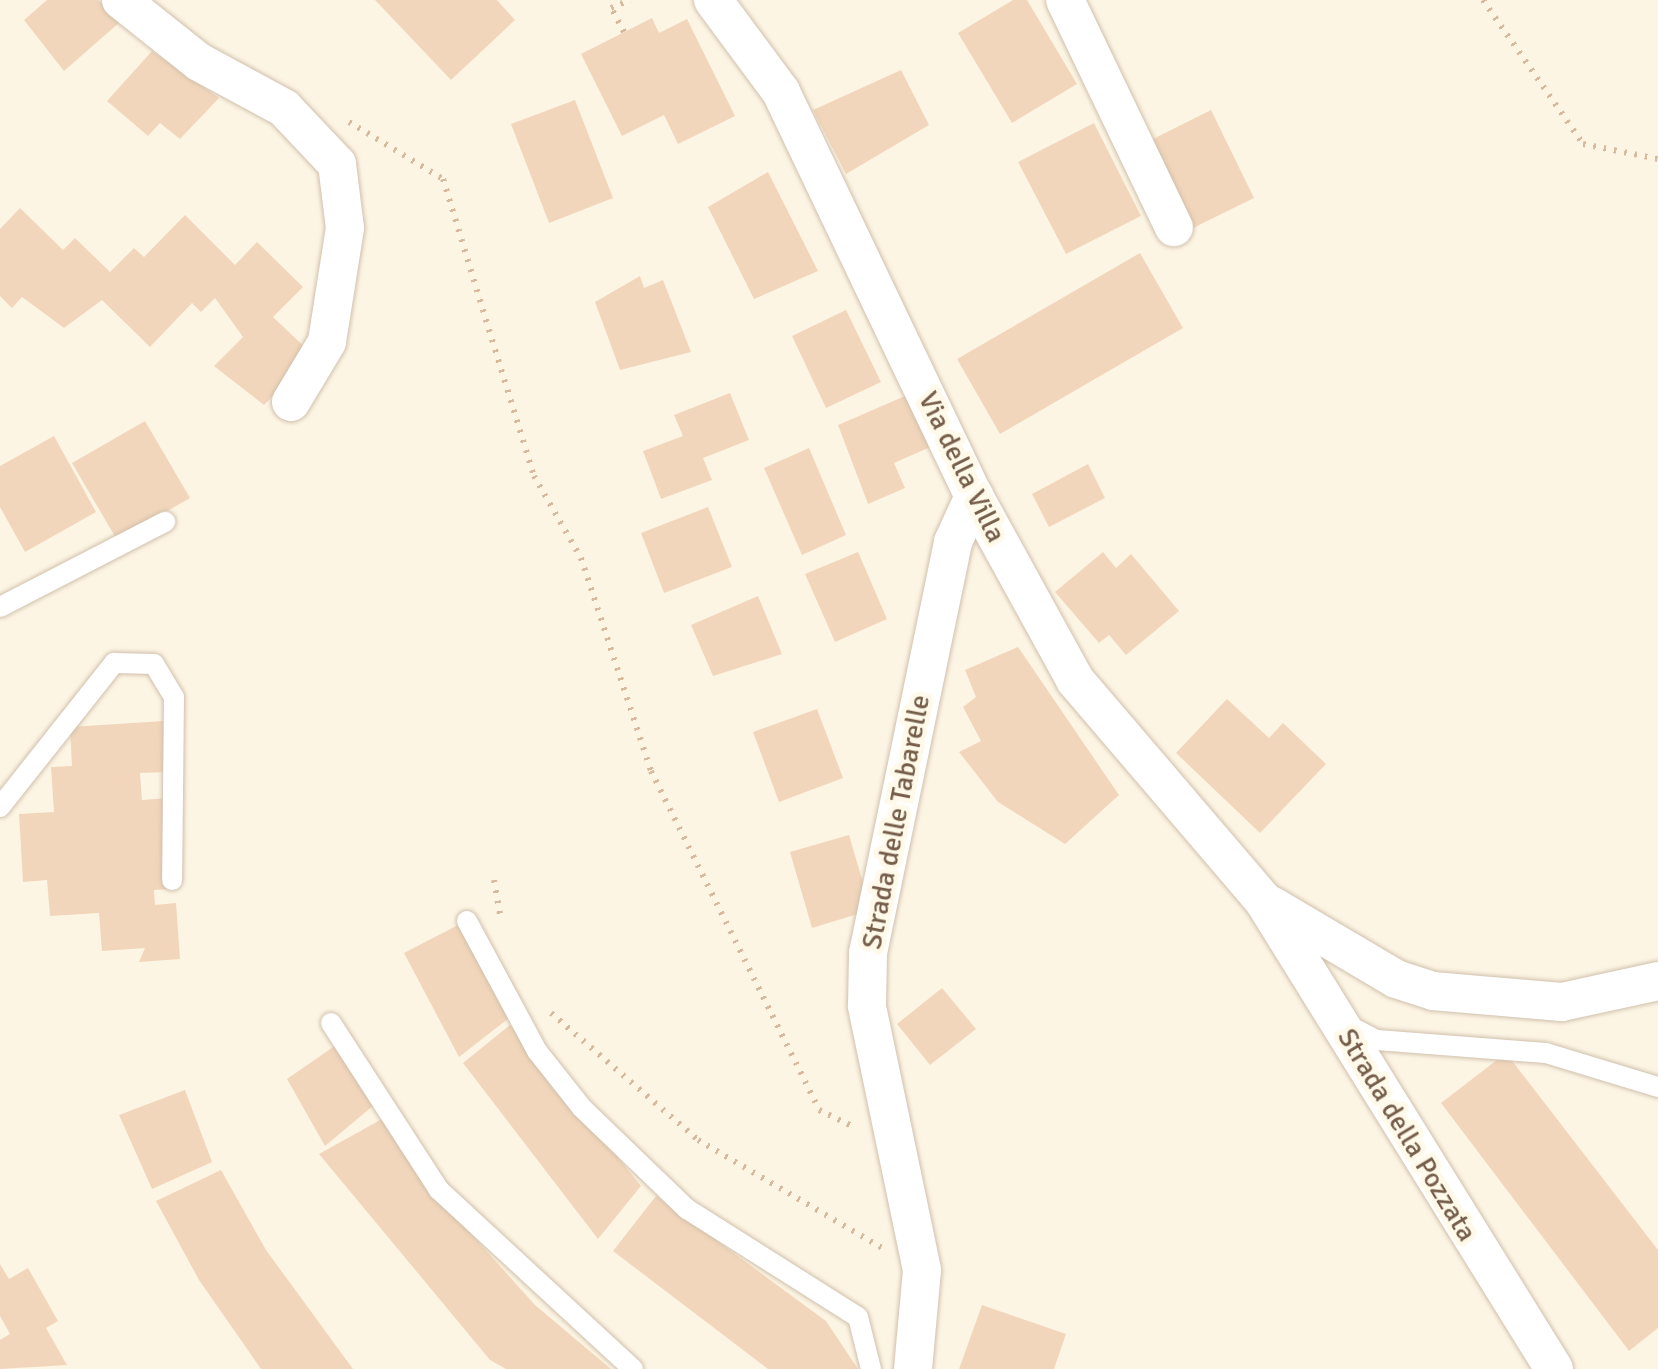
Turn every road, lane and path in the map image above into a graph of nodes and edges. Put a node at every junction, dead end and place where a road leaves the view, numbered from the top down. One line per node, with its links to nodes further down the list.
1 (121, 0): 10 (street)
2 (630, 0): 6 (path)
3 (713, 0): 11 (street, Via della Villa)
4 (1065, 0): 9 (street)
5 (1484, 0): 8 (path)
6 (624, 32)
7 (342, 119): 27 (path)
8 (1658, 159)
9 (1174, 227)
10 (291, 402)
11 (974, 496): 17 (street, Via della Villa); 27 (street, Strada delle Tabarelle)
12 (165, 522): 13 (lane)
13 (0, 607)
14 (0, 808): 15 (lane)
15 (172, 880)
16 (494, 880): 19 (path)
17 (1263, 900): 21 (street); 24 (street, Strada della Pozzata)
18 (467, 922): 30 (lane)
19 (504, 940)
20 (1658, 981): 21 (street)
21 (1613, 996): 23 (street)
22 (546, 1007): 28 (path)
23 (1658, 1012)
24 (1338, 1020): 26 (lane); 32 (street, Strada della Pozzata)
25 (331, 1023): 29 (lane)
26 (1658, 1086)
27 (903, 1150): 28 (street, Strada delle Tabarelle)
28 (922, 1270): 31 (street, Strada delle Tabarelle)
29 (633, 1369)
30 (871, 1369)
31 (914, 1369)
32 (1554, 1369)

